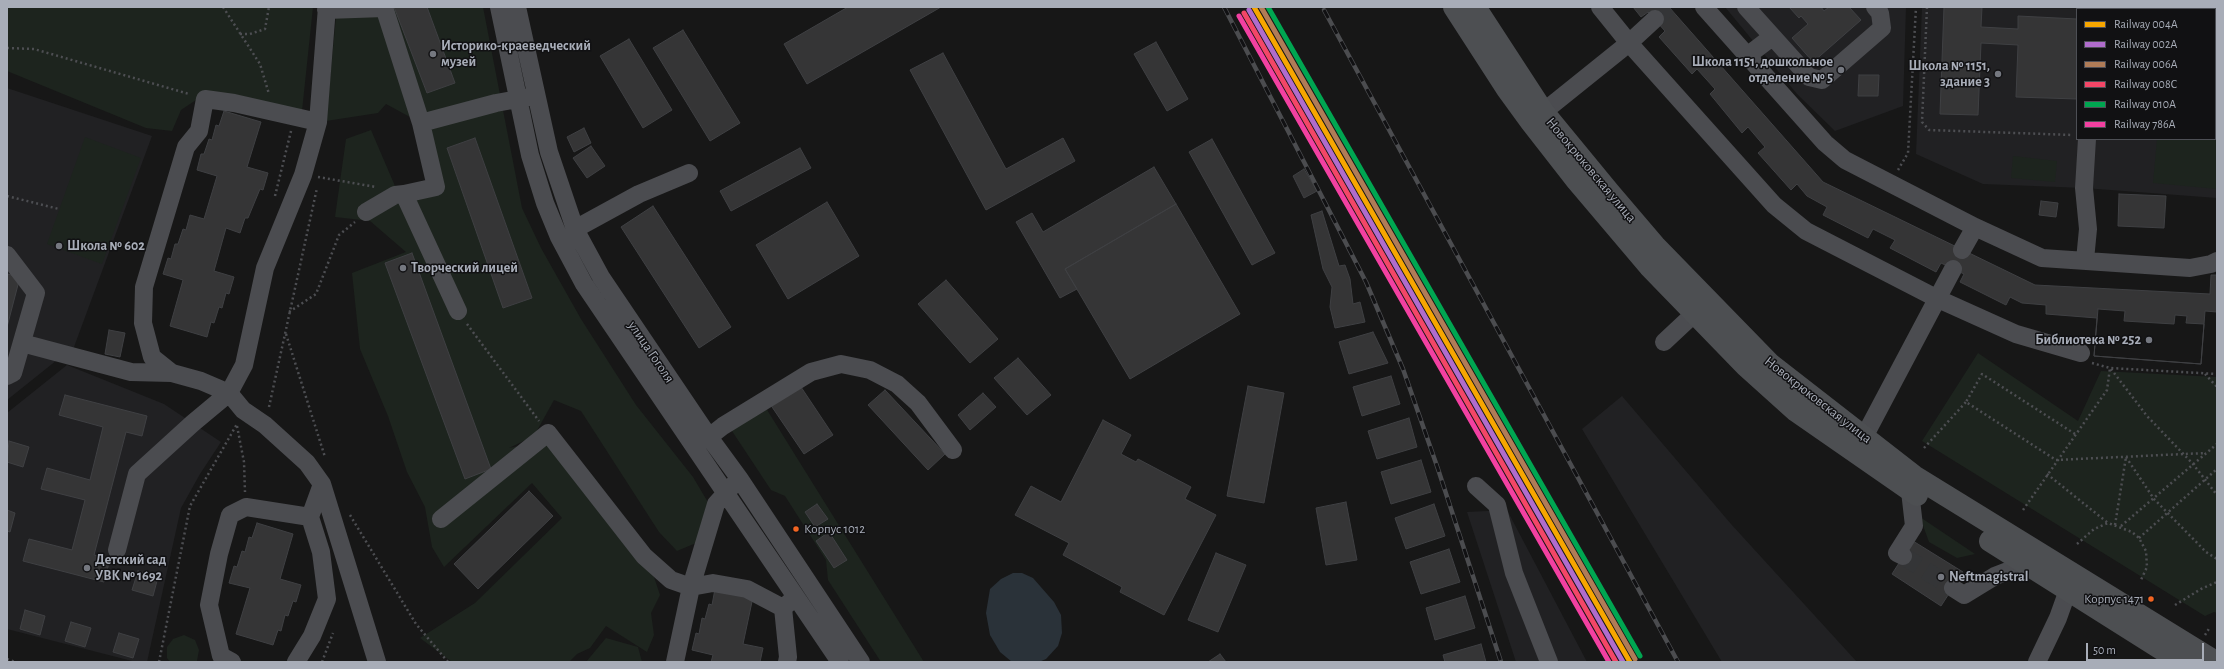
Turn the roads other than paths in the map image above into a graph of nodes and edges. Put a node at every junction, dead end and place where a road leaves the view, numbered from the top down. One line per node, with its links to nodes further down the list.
1 (499, 7): 15 (street)
2 (517, 7): 15 (street, улица Гоголя)
3 (1454, 7): 16 (main road, Новокрюковская улица)
4 (1475, 7): 16 (main road, Новокрюковская улица)
5 (1600, 7): 13 (street)
6 (1704, 7): 14 (street)
7 (1746, 7): 12 (street)
8 (1875, 7): 12 (street)
9 (326, 8): 10 (street); 17 (street)
10 (384, 8): 18 (street)
11 (1655, 19): 13 (street)
12 (1772, 36): 14 (street)
13 (1629, 43): 16 (street); 30 (street)
14 (1747, 56): 23 (street)
15 (527, 98): 18 (street); 24 (street, улица Гоголя); 46 (street)
16 (1538, 117): 32 (main road, Новокрюковская улица); 40 (main road, Новокрюковская улица)
17 (318, 122): 36 (street); 38 (street)
18 (421, 123): 21 (street)
19 (2087, 140): 27 (street)
20 (689, 173): 24 (street)
21 (404, 194): 22 (street); 31 (street)
22 (366, 212)
23 (1975, 227): 25 (street); 27 (street)
24 (575, 229): 39 (street, улица Гоголя)
25 (1962, 250)
26 (7, 254): 34 (street)
27 (2086, 260): 28 (street)
28 (2217, 261)
29 (1953, 269): 30 (street)
30 (1936, 298): 35 (street); 40 (street)
31 (458, 311)
32 (1695, 313): 33 (street); 40 (main road, Новокрюковская улица)
33 (1664, 342)
34 (22, 343): 36 (street); 37 (street)
35 (2081, 353)
36 (172, 373): 38 (street)
37 (7, 376)
38 (230, 393): 43 (street); 49 (street)
39 (709, 437): 41 (street); 42 (street, улица Гоголя)
40 (1858, 444): 45 (main road, Новокрюковская улица); 66 (main road, Новокрюковская улица)
41 (953, 450)
42 (739, 478): 46 (street); 55 (street, улица Гоголя)
43 (322, 484): 47 (street); 58 (street)
44 (1476, 486): 63 (street)
45 (1910, 491): 50 (street); 51 (main road, Новокрюковская улица)
46 (725, 493): 52 (street); 55 (street)
47 (310, 517): 56 (street); 57 (street)
48 (441, 519): 52 (street)
49 (117, 550)
50 (1903, 556)
51 (2026, 564): 53 (street); 54 (main road, Новокрюковская улица)
52 (691, 587): 55 (street); 59 (street)
53 (1953, 588)
54 (2068, 590): 64 (street); 65 (main road, Новокрюковская улица)
55 (797, 597): 60 (street); 61 (street); 62 (street, улица Гоголя)
56 (232, 662)
57 (296, 662)
58 (377, 662)
59 (675, 662)
60 (787, 662)
61 (840, 662)
62 (861, 662)
63 (1549, 662)
64 (2037, 662)
65 (2182, 662)
66 (2216, 662)

